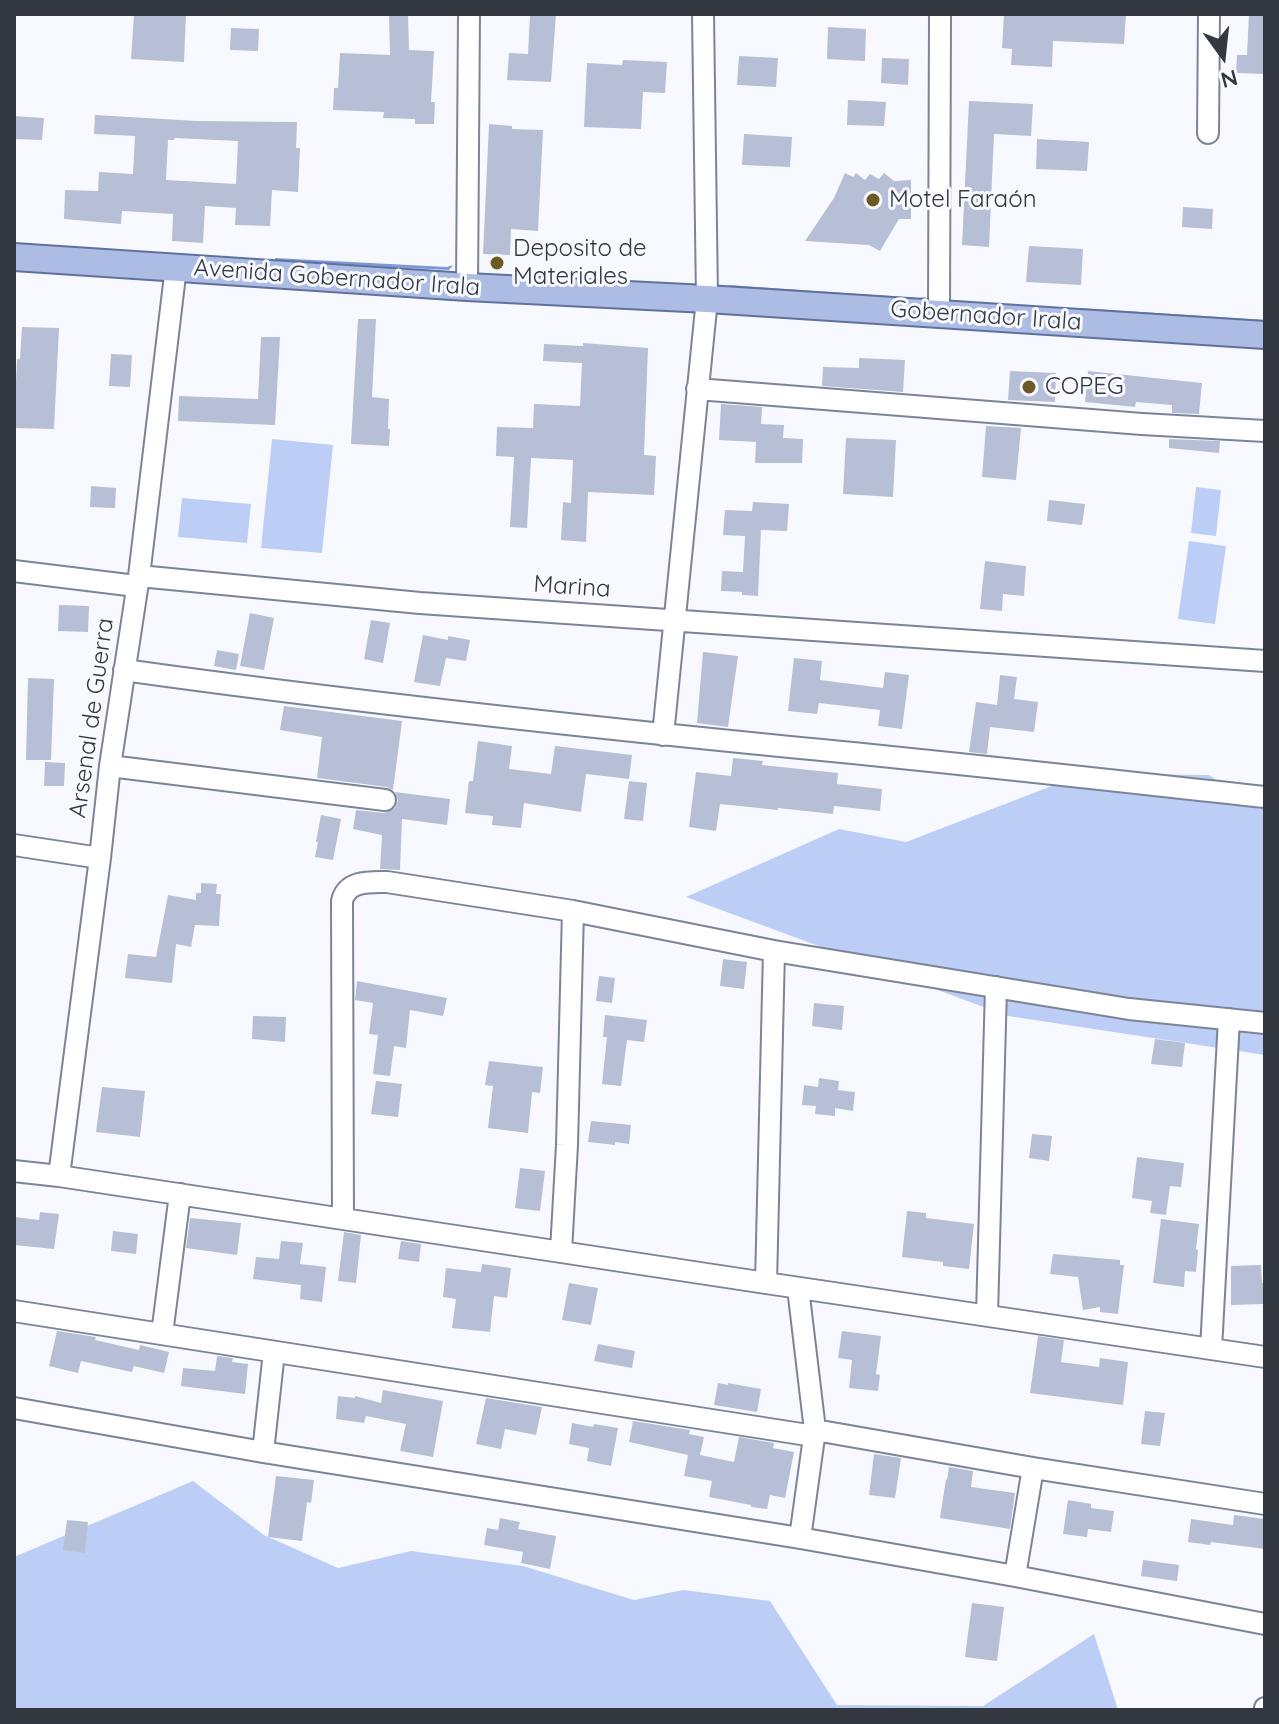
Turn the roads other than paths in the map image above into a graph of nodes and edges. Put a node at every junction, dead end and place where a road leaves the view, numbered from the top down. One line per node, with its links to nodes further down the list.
1 (469, 14): 8 (street)
2 (703, 14): 9 (street)
3 (940, 14): 10 (street)
4 (1209, 14): 5 (street)
5 (1208, 133)
6 (14, 257): 7 (main road, Avenida Gobernador Irala)
7 (176, 267): 8 (main road, Avenida Gobernador Irala); 15 (street, Arsenal de Guerra)
8 (467, 287): 9 (main road, Avenida Gobernador Irala)
9 (707, 299): 10 (main road, Gobernador Irala); 12 (street)
10 (939, 313): 11 (main road, Gobernador Irala)
11 (1265, 335)
12 (697, 389): 13 (street); 16 (street)
13 (1265, 431)
14 (14, 571): 15 (street, Marina)
15 (137, 581): 16 (street, Marina); 18 (street, Arsenal de Guerra)
16 (674, 619): 17 (street, Marina); 19 (street)
17 (1265, 661)
18 (124, 670): 19 (street); 20 (street, Arsenal de Guerra)
19 (663, 735): 21 (street)
20 (110, 766): 22 (street); 24 (street, Arsenal de Guerra)
21 (1265, 797)
22 (385, 800)
23 (14, 845): 24 (street)
24 (100, 858): 31 (street, Arsenal de Guerra)
25 (573, 911): 26 (street); 33 (street); 34 (street)
26 (774, 951): 27 (street); 35 (street)
27 (996, 987): 28 (street); 38 (street)
28 (1229, 1019): 29 (street); 40 (street)
29 (1265, 1023)
30 (14, 1171): 31 (street)
31 (59, 1176): 32 (street)
32 (180, 1194): 33 (street); 39 (street)
33 (343, 1218): 34 (street)
34 (561, 1251): 35 (street)
35 (766, 1283): 36 (street)
36 (798, 1288): 38 (street); 44 (street)
37 (14, 1311): 39 (street)
38 (987, 1315): 40 (street)
39 (162, 1334): 41 (street)
40 (1211, 1349): 42 (street)
41 (274, 1352): 44 (street); 45 (street)
42 (1265, 1357)
43 (14, 1408): 45 (street)
44 (814, 1433): 46 (street); 48 (street)
45 (263, 1452): 48 (street)
46 (1033, 1468): 47 (street); 49 (street)
47 (1265, 1504)
48 (800, 1538): 49 (street)
49 (1015, 1576): 50 (street)
50 (1265, 1624)

